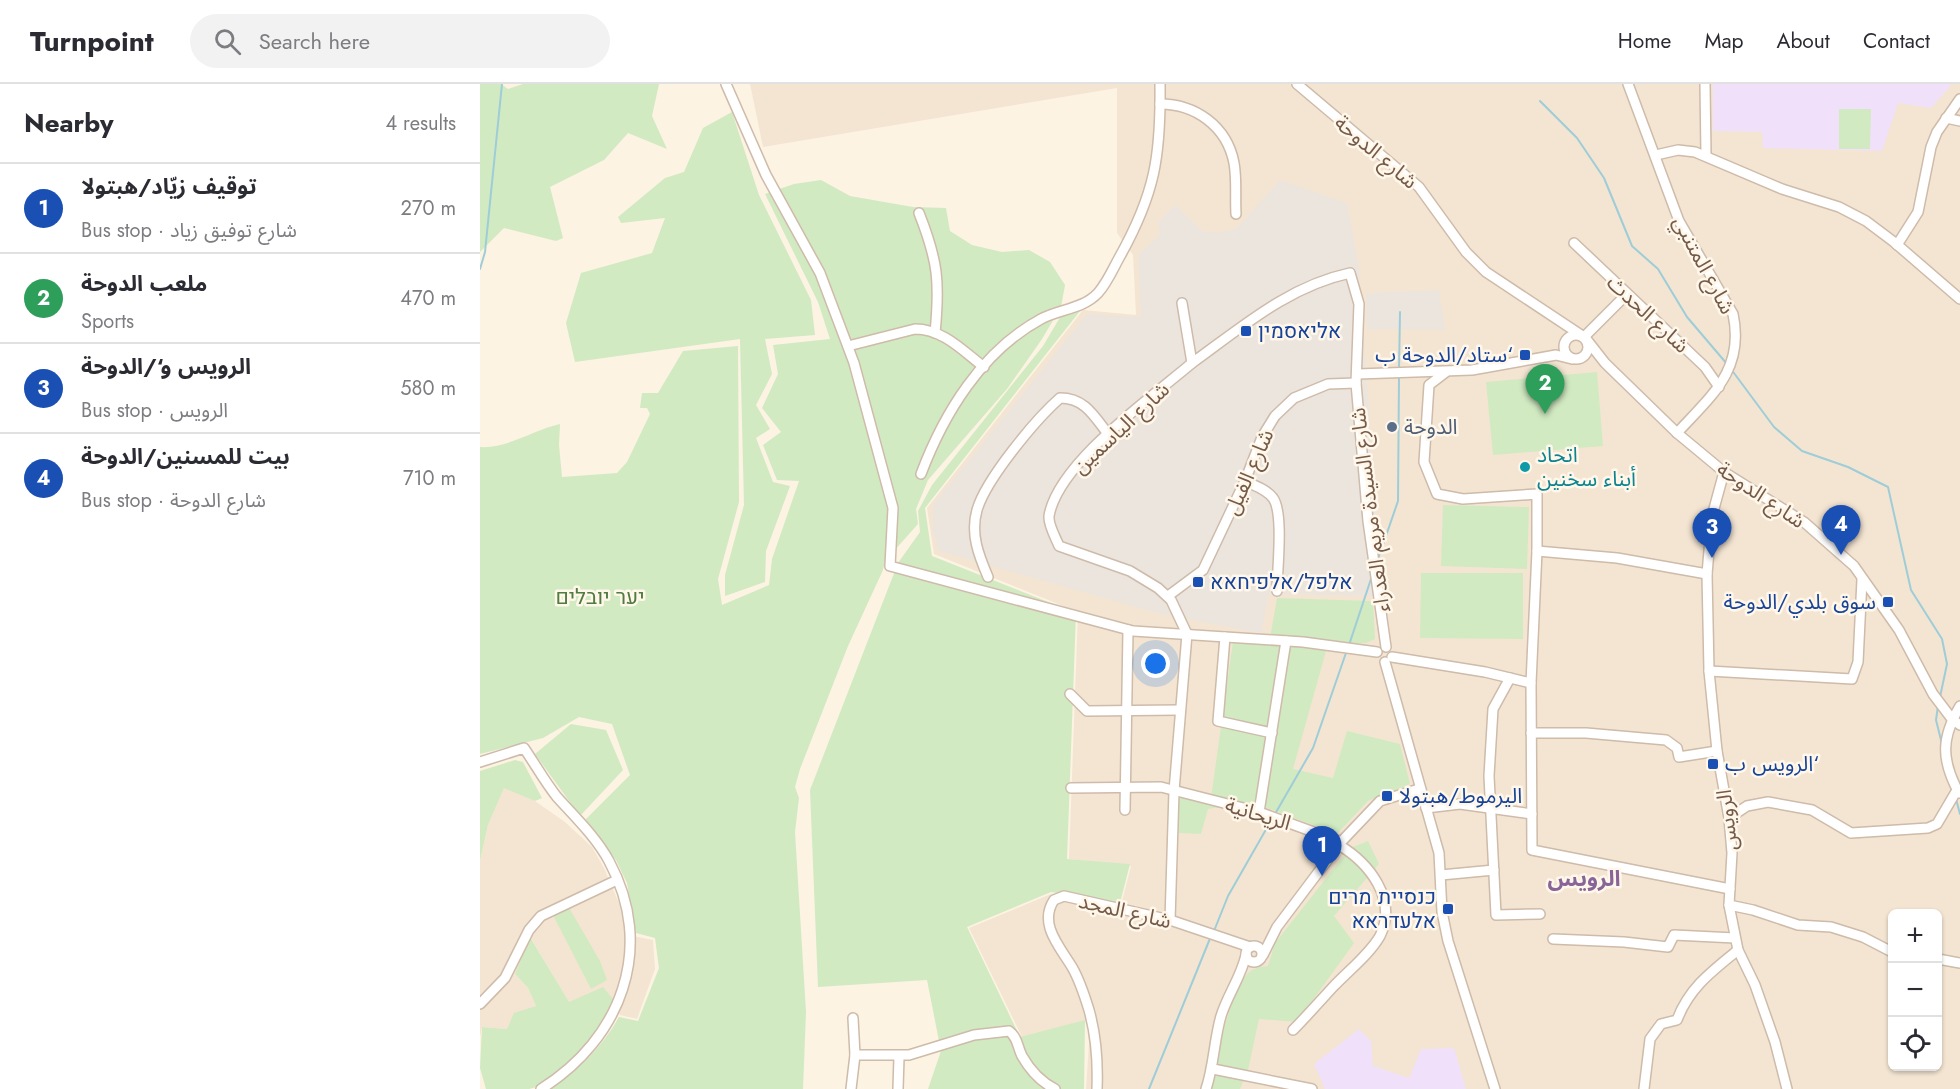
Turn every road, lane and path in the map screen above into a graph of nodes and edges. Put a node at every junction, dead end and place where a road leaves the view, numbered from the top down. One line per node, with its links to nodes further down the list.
1 (726, 84): 23 (street)
2 (1160, 84): 7 (street)
3 (1297, 84): 19 (street, شارع الدوحة)
4 (1628, 84): 10 (street, شارع المتنبي)
5 (1705, 84): 11 (street)
6 (1960, 99): 8 (street)
7 (1160, 104): 13 (street); 28 (street)
8 (1947, 118): 9 (street); 15 (street)
9 (1960, 121)
10 (1656, 155): 11 (street); 31 (street, شارع المتنبي)
11 (1706, 155): 15 (street)
12 (919, 213): 20 (street)
13 (1236, 214)
14 (1574, 243): 16 (street, شارع الحدث)
15 (1897, 245): 17 (street)
16 (1627, 294): 21 (street); 31 (street, شارع الحدث)
17 (1960, 299)
18 (1182, 303): 26 (street)
19 (1556, 318): 21 (street, شارع الدوحة); 22 (street, شارع الدوحة)
20 (935, 333): 23 (street); 28 (street)
21 (1584, 338): 22 (street); 25 (street); 27 (street, شارع الدوحة)
22 (1565, 341): 24 (street); 25 (street, شارع الدوحة)
23 (848, 346): 43 (street)
24 (1547, 356): 25 (street); 29 (street, شارع الفيل)
25 (1574, 359): 27 (street)
26 (1192, 363): 30 (street, شارع الياسمين); 33 (street, شارع الياسمين)
27 (1607, 365): 32 (street, شارع الدوحة)
28 (984, 367): 35 (street)
29 (1446, 372): 30 (street, شارع الفيل); 37 (street)
30 (1357, 378): 36 (street, شارع الفيل); 47 (street, شارع السيدة مريم العدراء)
31 (1719, 387): 32 (street, شارع المتنبي)
32 (1677, 433): 34 (street, شارع الدوحة)
33 (1108, 434): 39 (street); 42 (street, شارع الياسمين)
34 (1724, 472): 38 (street, الرويس); 40 (street, شارع الدوحة)
35 (921, 474)
36 (1245, 481): 41 (street); 42 (street, شارع الفيل)
37 (1537, 551): 38 (street); 52 (street)
38 (1707, 574): 50 (street, الرويس)
39 (988, 577)
40 (1862, 579): 50 (street); 57 (street, شارع الدوحة)
41 (1277, 591)
42 (1168, 596): 44 (street)
43 (1128, 630): 44 (street); 56 (street)
44 (1186, 634): 45 (street); 55 (street)
45 (1225, 637): 46 (street); 58 (street)
46 (1286, 641): 48 (street); 58 (street)
47 (1386, 647): 48 (street); 49 (street)
48 (1377, 652): 49 (street)
49 (1388, 659): 51 (street); 64 (street)
50 (1709, 671): 60 (street, الرويس)
51 (1510, 678): 52 (street); 68 (street)
52 (1531, 683): 59 (street)
53 (1070, 694): 56 (street)
54 (1960, 706): 57 (street)
55 (1180, 710): 56 (street); 65 (street)
56 (1126, 711): 63 (street)
57 (1956, 722): 66 (street)
58 (1272, 733): 70 (street)
59 (1532, 733): 60 (street); 71 (street)
60 (1717, 752): 72 (street, الرويس)
61 (480, 762): 76 (street)
62 (1071, 788): 63 (street, الريحانية)
63 (1125, 788): 65 (street, الريحانية); 69 (street)
64 (1419, 789): 67 (street); 73 (street)
65 (1174, 791): 70 (street, الريحانية); 80 (street)
66 (1958, 792): 72 (street)
67 (1426, 808): 68 (street); 75 (street)
68 (1492, 808): 71 (street); 74 (street)
69 (1125, 810)
70 (1259, 812): 73 (street, الريحانية)
71 (1532, 814): 77 (street)
72 (1729, 818): 77 (street, الرويس)
73 (1340, 844): 81 (street); 93 (street, الريحانية)
74 (1494, 870): 75 (street); 79 (street)
75 (1441, 875): 104 (street)
76 (617, 880): 91 (street); 97 (street)
77 (1730, 889): 78 (street, الرويس)
78 (1729, 905): 82 (street, الرويس); 86 (street)
79 (1540, 914)
80 (1170, 920): 84 (street, شارع المجد); 101 (street, شارع المجد)
81 (1277, 927): 84 (street); 87 (street)
82 (1735, 938): 83 (street); 85 (street, الرويس)
83 (1553, 939)
84 (1250, 949): 87 (street); 87 (street, شارع المجد); 90 (street)
85 (1738, 950): 105 (street); 106 (street, الرويس)
86 (1888, 950)
87 (1260, 958): 90 (street)
88 (1942, 960): 89 (street)
89 (1960, 963)
90 (1242, 974): 96 (street)
91 (480, 1004)
92 (853, 1018): 94 (street)
93 (1293, 1030)
94 (855, 1055): 95 (street); 98 (street)
95 (899, 1057): 99 (street); 100 (street)
96 (1213, 1069): 102 (street); 103 (street)
97 (541, 1089)
98 (851, 1089)
99 (898, 1089)
100 (1055, 1089)
101 (1097, 1089)
102 (1206, 1089)
103 (1312, 1089)
104 (1496, 1089)
105 (1644, 1089)
106 (1786, 1089)

